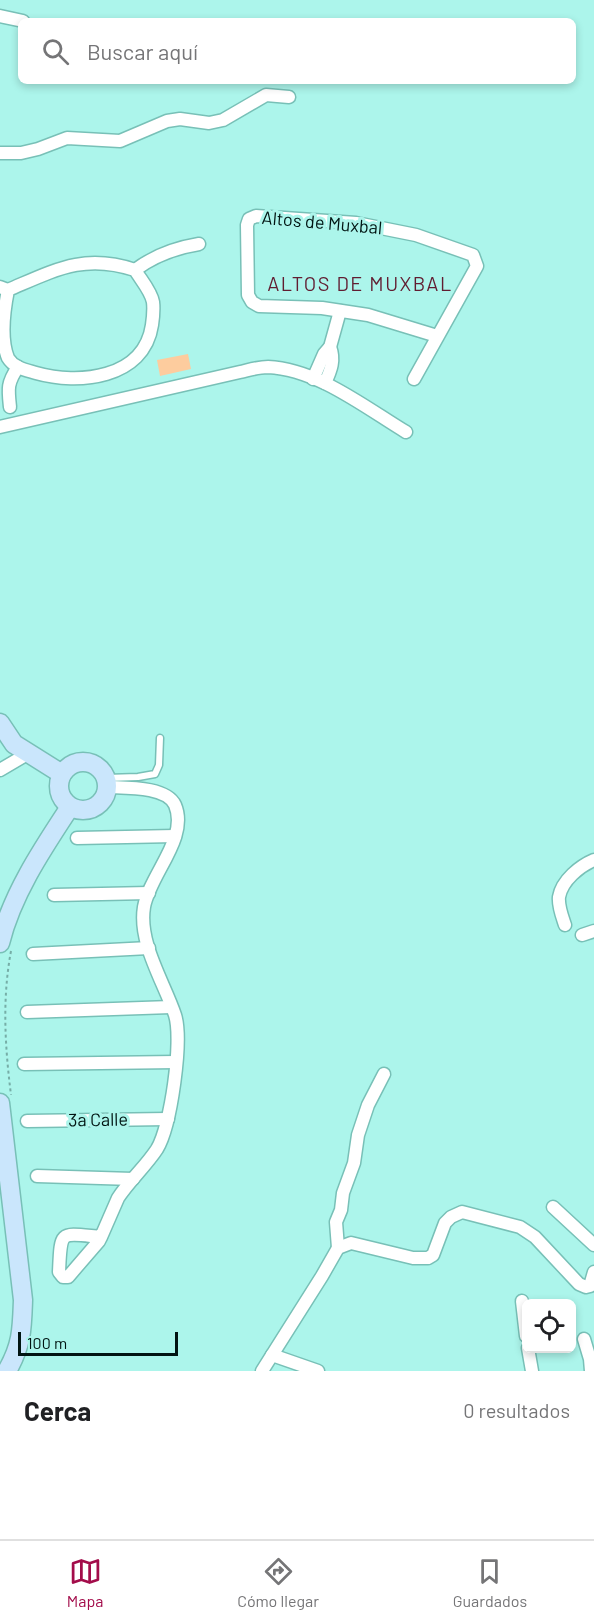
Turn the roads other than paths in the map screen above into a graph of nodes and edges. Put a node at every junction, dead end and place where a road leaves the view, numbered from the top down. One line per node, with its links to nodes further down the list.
1 (0, 16): 2 (street)
2 (18, 20)
3 (289, 97): 4 (street)
4 (0, 153)
5 (199, 244): 6 (street)
6 (135, 270): 7 (street); 10 (street)
7 (4, 288): 10 (street)
8 (340, 311): 9 (street, Altos de Muxbal); 9 (street, Altos de Muxbal); 12 (street)
9 (437, 336): 11 (street, Altos de Muxbal)
10 (18, 367): 13 (street)
11 (414, 379)
12 (319, 381): 14 (street); 15 (street)
13 (10, 407)
14 (0, 427)
15 (406, 432)
16 (0, 723): 18 (street)
17 (160, 738): 21 (lane)
18 (29, 753): 19 (street); 20 (street)
19 (0, 770)
20 (62, 774): 21 (street); 22 (street)
21 (107, 782): 22 (street); 23 (street)
22 (70, 807): 29 (street)
23 (175, 836): 24 (street); 26 (street)
24 (77, 838)
25 (594, 860): 28 (street)
26 (148, 893): 27 (street); 30 (street)
27 (54, 895)
28 (565, 925)
29 (6, 944)
30 (149, 948): 31 (street); 32 (street)
31 (33, 954)
32 (171, 1007): 33 (street); 34 (street)
33 (27, 1012)
34 (176, 1062): 35 (street); 38 (street)
35 (24, 1064)
36 (384, 1074): 45 (street)
37 (6, 1100): 50 (street)
38 (168, 1119): 39 (street, 3a Calle); 41 (street)
39 (27, 1121)
40 (38, 1176): 41 (street)
41 (133, 1179): 43 (street)
42 (553, 1207): 44 (street)
43 (101, 1237)
44 (594, 1245)
45 (338, 1248): 46 (street); 49 (street)
46 (594, 1272)
47 (584, 1339): 54 (street)
48 (529, 1353): 53 (street)
49 (272, 1355): 51 (street); 52 (street)
50 (7, 1371)
51 (262, 1371)
52 (318, 1371)
53 (532, 1371)
54 (591, 1371)

